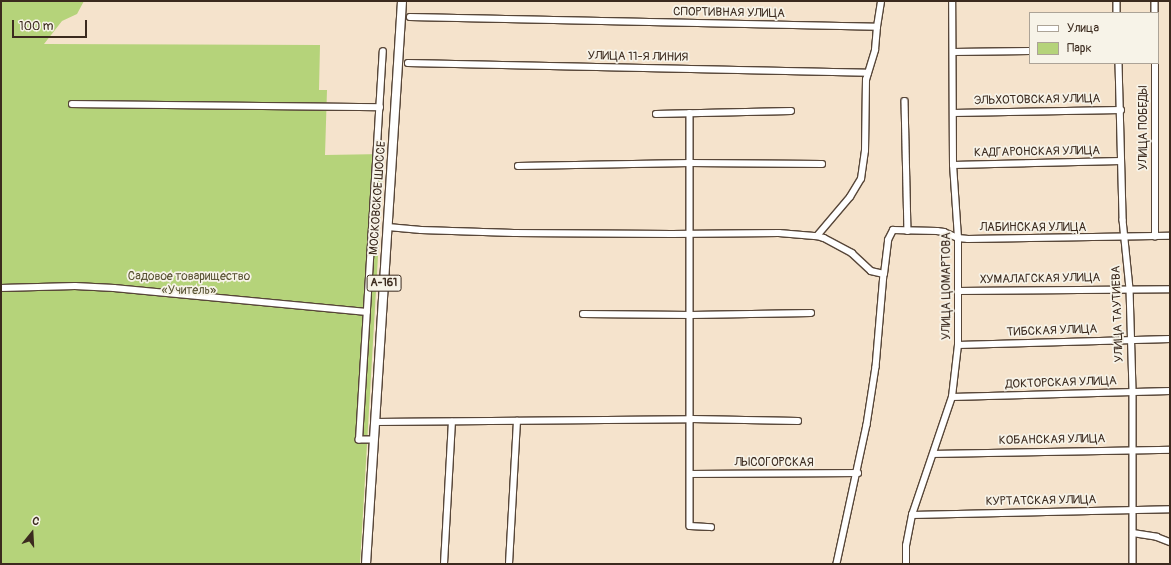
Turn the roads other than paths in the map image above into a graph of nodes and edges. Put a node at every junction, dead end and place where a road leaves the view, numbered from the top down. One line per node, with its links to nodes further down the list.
1 (402, 1): 30 (highway, МОСКОВСКОЕ ШОССЕ / А-161)
2 (881, 1): 9 (street)
3 (952, 1): 12 (street, УЛИЦА ЦОМАРТОВА)
4 (1117, 1): 6 (street)
5 (1155, 1): 7 (street)
6 (1117, 12)
7 (1155, 12)
8 (410, 17): 9 (street, СПОРТИВНАЯ УЛИЦА)
9 (877, 27): 16 (street)
10 (1029, 51): 12 (street)
11 (383, 52): 19 (street)
12 (953, 52): 23 (street, УЛИЦА ЦОМАРТОВА)
13 (408, 63): 16 (street, УЛИЦА 11-Я ЛИНИЯ)
14 (1119, 64): 20 (street, УЛИЦА ТАУТИЕВА)
15 (1155, 64): 35 (street, УЛИЦА ПОБЕДЫ)
16 (868, 73): 33 (street)
17 (905, 100): 31 (street)
18 (72, 104): 19 (street)
19 (380, 107): 43 (street)
20 (1121, 110): 23 (street, ЭЛЬХОТОВСКАЯ УЛИЦА); 25 (street, УЛИЦА ТАУТИЕВА)
21 (790, 111): 22 (street)
22 (690, 113): 24 (street); 26 (street)
23 (953, 113): 28 (street, УЛИЦА ЦОМАРТОВА)
24 (656, 114)
25 (1121, 161): 28 (street, КАДГАРОНСКАЯ УЛИЦА); 37 (street, УЛИЦА ТАУТИЕВА)
26 (690, 163): 27 (street); 29 (street); 32 (street)
27 (822, 164)
28 (953, 165): 36 (street, УЛИЦА ЦОМАРТОВА)
29 (518, 166)
30 (388, 227): 32 (street); 56 (highway, МОСКОВСКОЕ ШОССЕ / А-161)
31 (908, 231): 36 (street, ЛАБИНСКАЯ УЛИЦА); 38 (street, ЛАБИНСКАЯ УЛИЦА)
32 (690, 234): 33 (street); 46 (street)
33 (817, 236): 38 (street)
34 (1170, 236): 35 (street, ЛАБИНСКАЯ УЛИЦА)
35 (1155, 237): 37 (street, ЛАБИНСКАЯ УЛИЦА)
36 (958, 238): 37 (street, ЛАБИНСКАЯ УЛИЦА); 42 (street, УЛИЦА ЦОМАРТОВА)
37 (1124, 238): 40 (street, УЛИЦА ТАУТИЕВА)
38 (884, 274): 62 (street)
39 (1, 288): 43 (street)
40 (1130, 289): 41 (street, ХУМАЛАГСКАЯ УЛИЦА); 42 (street, ХУМАЛАГСКАЯ УЛИЦА); 48 (street, УЛИЦА ТАУТИЕВА)
41 (1170, 289)
42 (958, 291): 49 (street, УЛИЦА ЦОМАРТОВА)
43 (367, 312): 58 (street)
44 (811, 313): 46 (street)
45 (583, 314): 46 (street)
46 (691, 315): 53 (street)
47 (1170, 339): 48 (street, ТИБСКАЯ УЛИЦА)
48 (1130, 340): 49 (street, ТИБСКАЯ УЛИЦА); 51 (street, УЛИЦА ТАУТИЕВА)
49 (958, 345): 52 (street, УЛИЦА ЦОМАРТОВА)
50 (1170, 391): 51 (street, ДОКТОРСКАЯ УЛИЦА)
51 (1133, 392): 52 (street, ДОКТОРСКАЯ УЛИЦА); 59 (street, УЛИЦА ТАУТИЕВА)
52 (952, 397): 61 (street, УЛИЦА ЦОМАРТОВА)
53 (692, 419): 54 (street); 55 (street); 63 (street)
54 (517, 421): 57 (street); 72 (street)
55 (798, 421)
56 (375, 422): 57 (street); 58 (highway, МОСКОВСКОЕ ШОССЕ / А-161)
57 (452, 422): 71 (street)
58 (373, 440): 70 (highway, МОСКОВСКОЕ ШОССЕ / А-161)
59 (1134, 449): 60 (street, КОБАНСКАЯ УЛИЦА); 61 (street, КОБАНСКАЯ УЛИЦА); 65 (street, УЛИЦА ТАУТИЕВА)
60 (1170, 450)
61 (934, 454): 66 (street, УЛИЦА ЦОМАРТОВА)
62 (858, 473): 63 (street, ЛЫСОГОРСКАЯ); 73 (street)
63 (691, 474): 67 (street)
64 (1170, 509): 65 (street, КУРТАТСКАЯ УЛИЦА)
65 (1132, 510): 66 (street, КУРТАТСКАЯ УЛИЦА); 68 (street, УЛИЦА ТАУТИЕВА)
66 (912, 515): 74 (street, УЛИЦА ЦОМАРТОВА)
67 (712, 527)
68 (1133, 533): 69 (street); 75 (street, УЛИЦА ТАУТИЕВА)
69 (1170, 542)
70 (366, 564)
71 (444, 564)
72 (509, 564)
73 (837, 564)
74 (906, 564)
75 (1133, 564)

